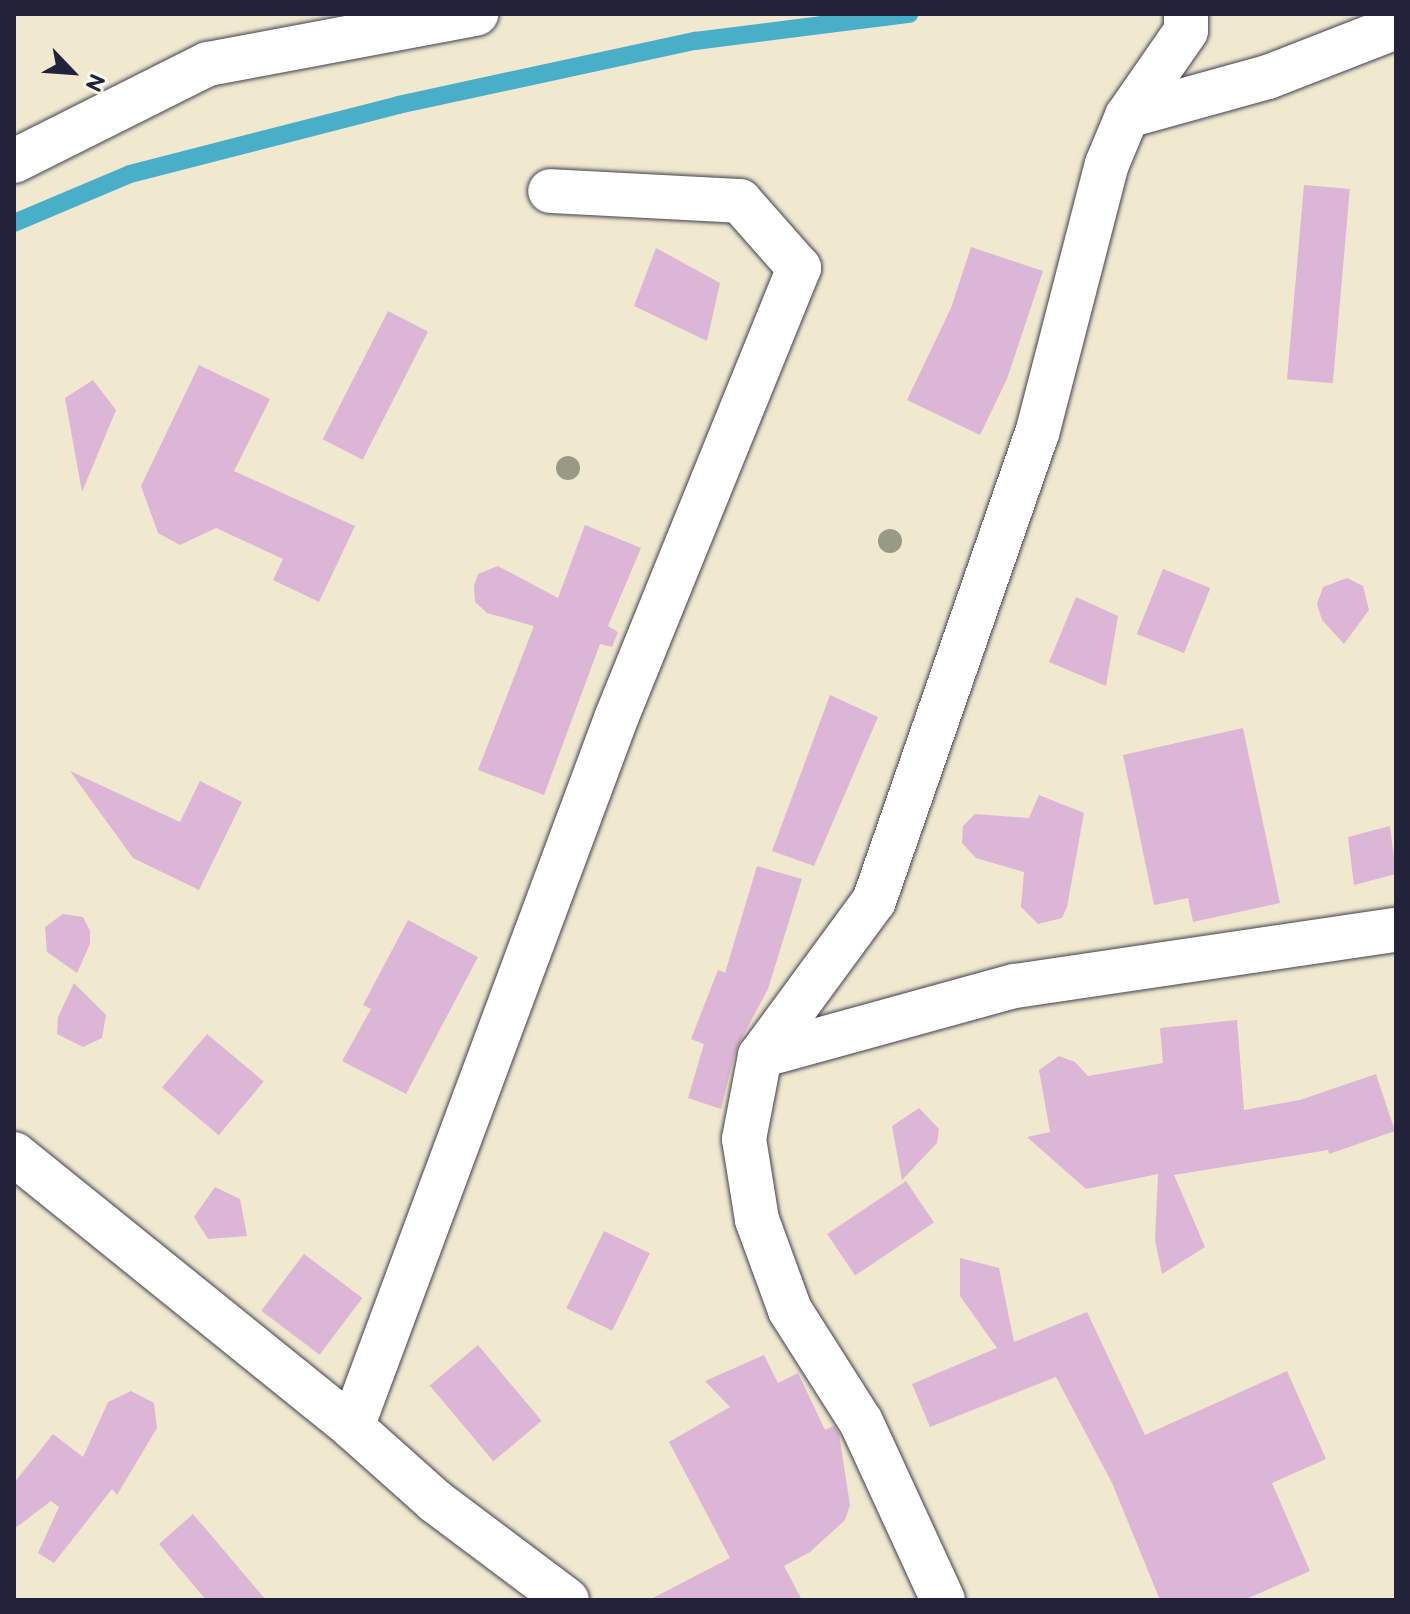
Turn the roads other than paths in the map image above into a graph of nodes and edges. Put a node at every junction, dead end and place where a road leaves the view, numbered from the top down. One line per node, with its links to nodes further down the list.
1 (476, 14): 5 (street)
2 (1186, 14): 4 (street)
3 (1396, 27): 4 (street)
4 (1127, 116): 8 (street)
5 (14, 161)
6 (550, 191): 10 (street)
7 (1396, 930): 8 (street)
8 (760, 1056): 12 (street)
9 (14, 1154): 10 (street)
10 (352, 1427): 11 (street)
11 (567, 1600)
12 (943, 1600)

